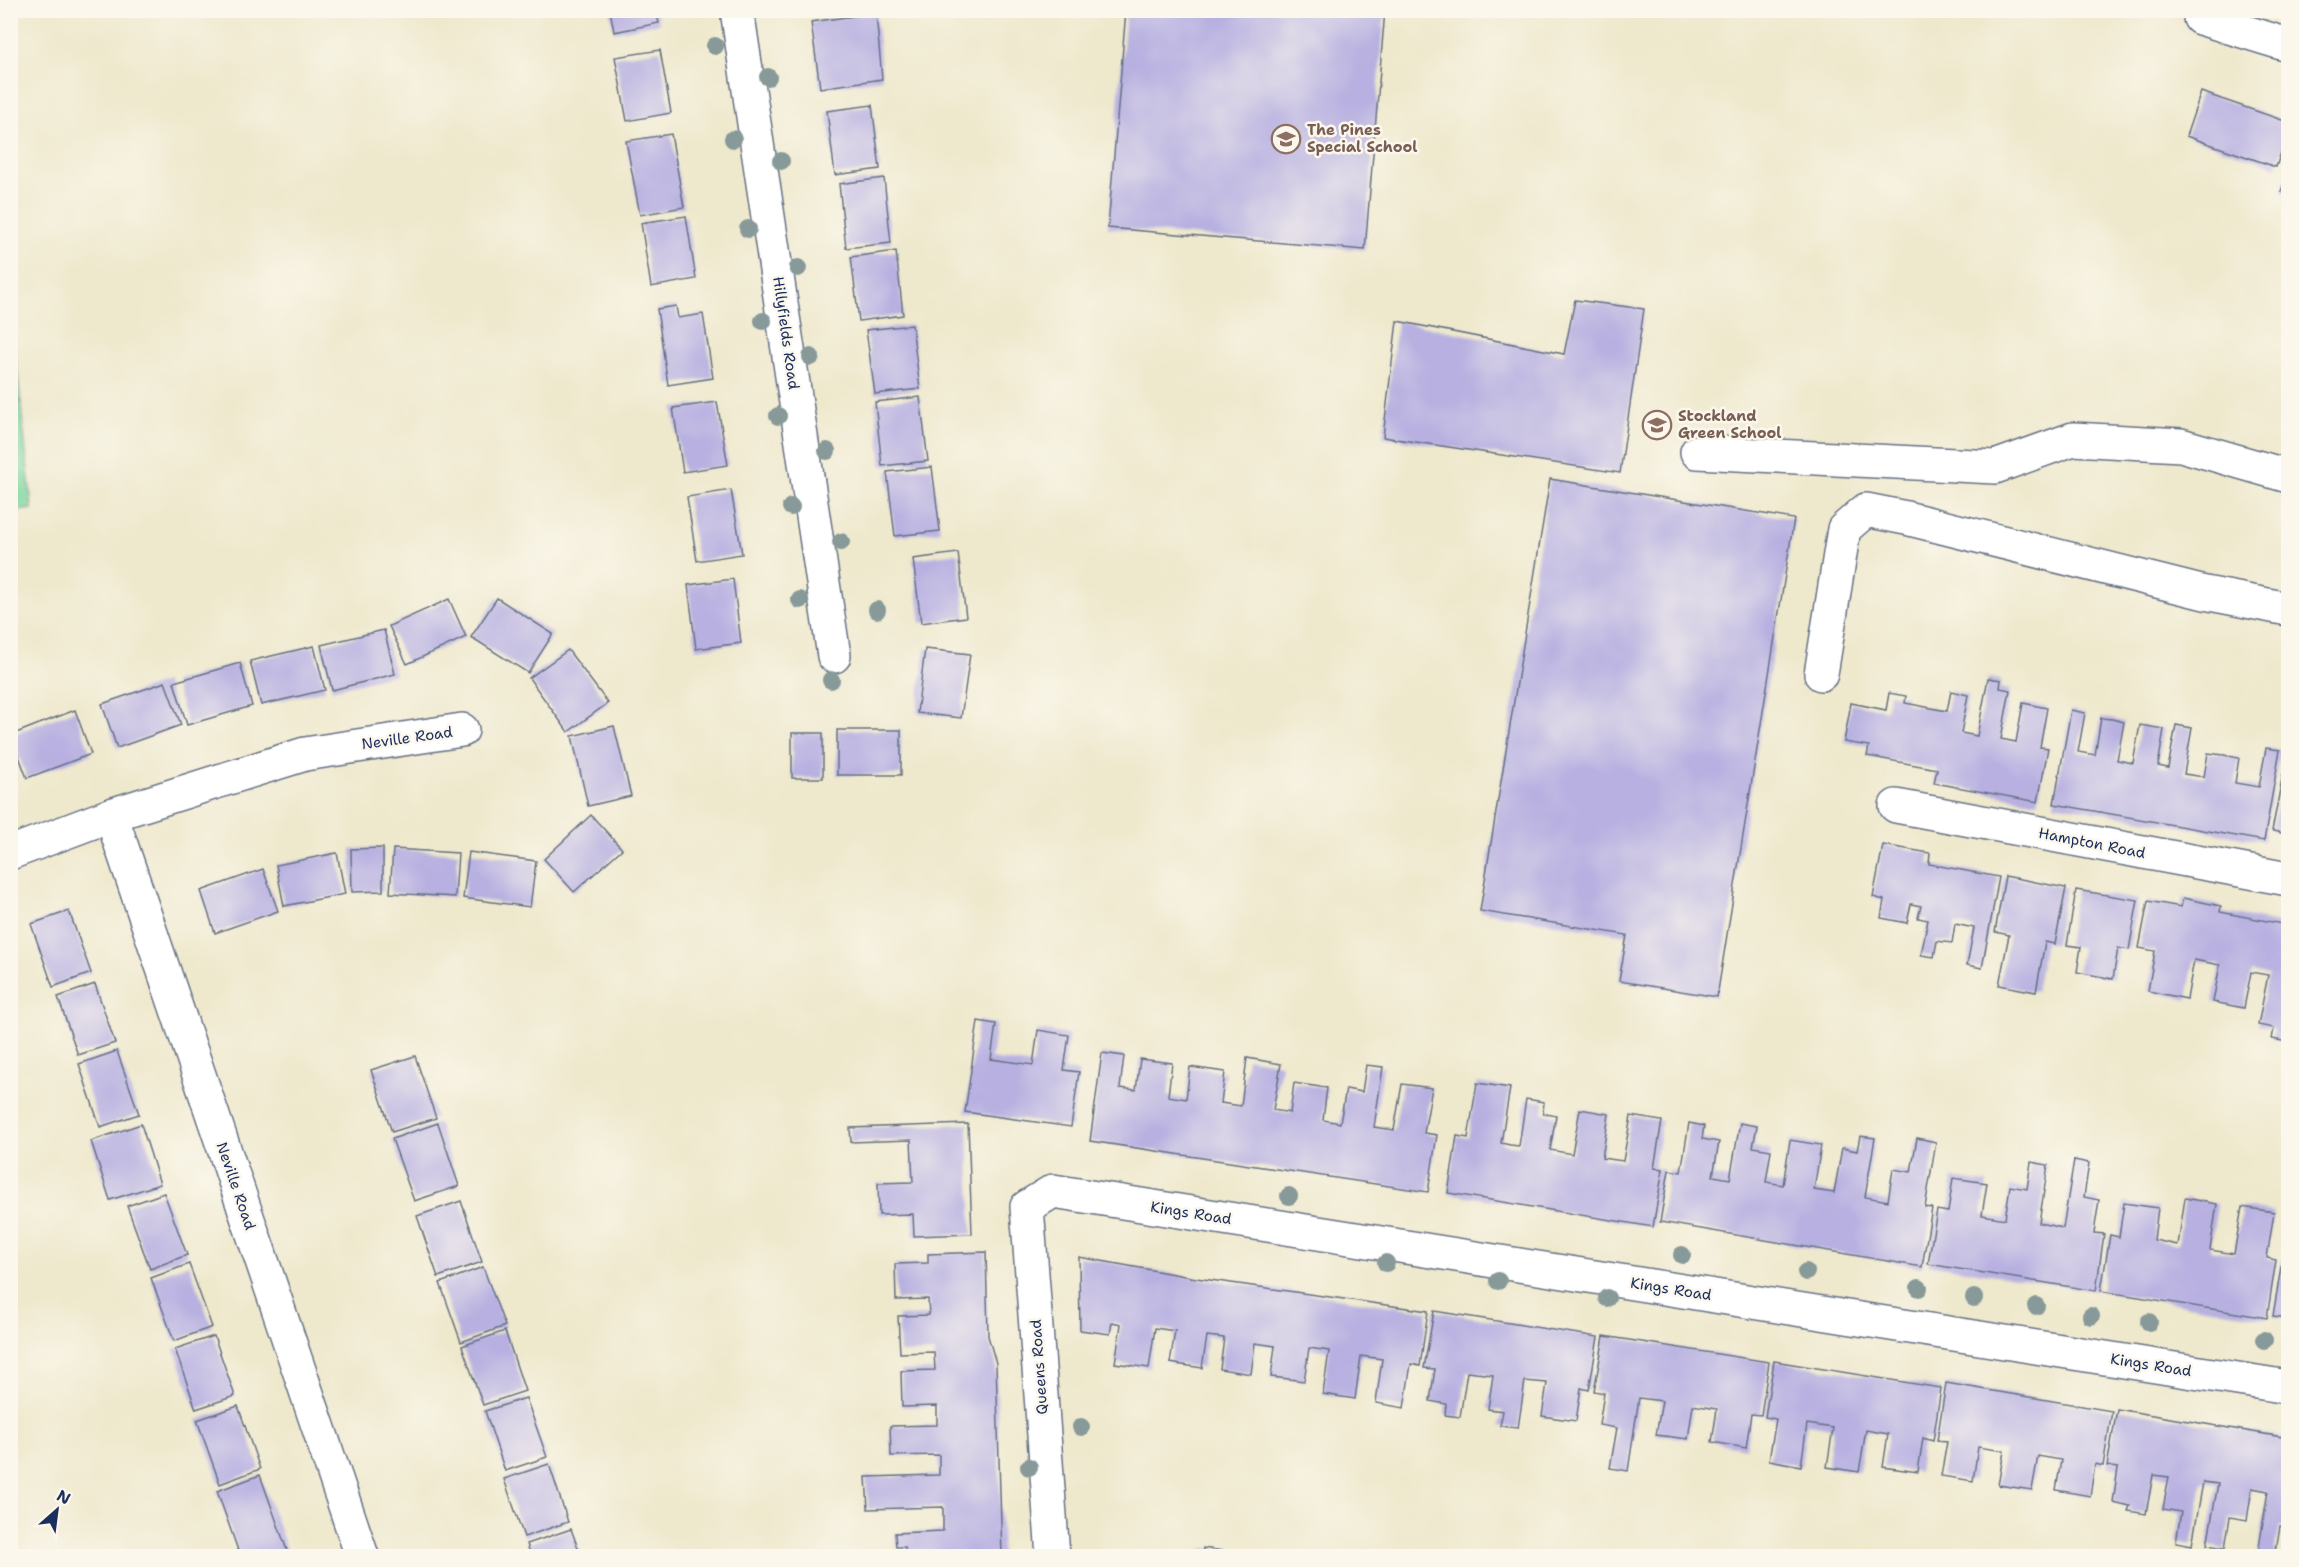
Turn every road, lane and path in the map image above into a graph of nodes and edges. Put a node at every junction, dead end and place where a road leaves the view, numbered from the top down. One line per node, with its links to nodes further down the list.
1 (737, 10): 8 (street, Hillyfields Road)
2 (2200, 18): 3 (street)
3 (2256, 22): 4 (street)
4 (2289, 45)
5 (1697, 452): 6 (street)
6 (2289, 476)
7 (2289, 609): 9 (street)
8 (834, 656)
9 (1821, 674)
10 (462, 730): 12 (street, Neville Road)
11 (1896, 806): 14 (street, Hampton Road)
12 (111, 815): 13 (street, Neville Road); 17 (street, Neville Road)
13 (10, 853)
14 (2289, 879)
15 (1053, 1191): 16 (street, Kings Road); 18 (street, Queens Road)
16 (2289, 1387)
17 (362, 1557)
18 (1053, 1557)

